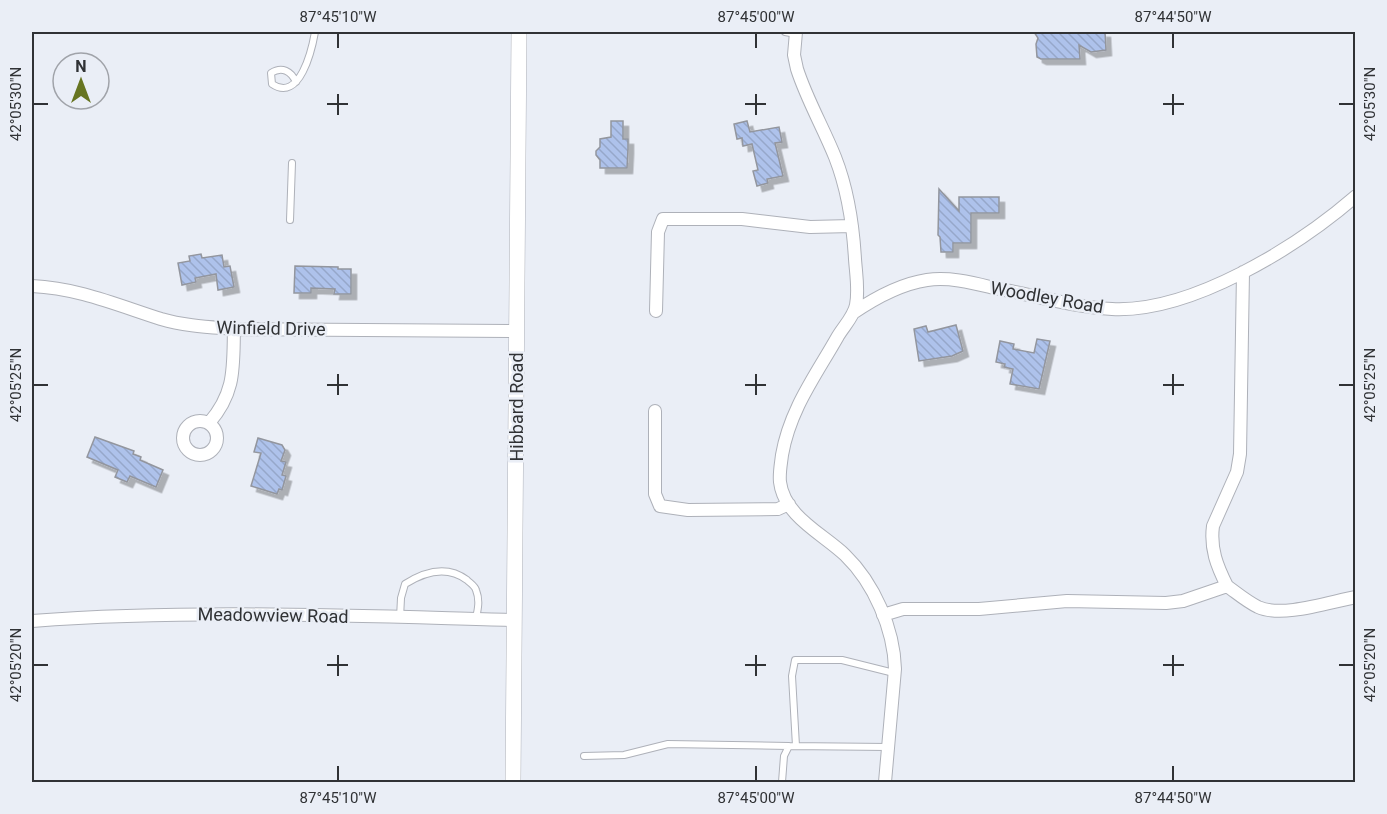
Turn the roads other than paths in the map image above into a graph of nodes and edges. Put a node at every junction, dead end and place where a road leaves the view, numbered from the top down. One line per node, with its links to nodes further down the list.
1 (315, 32): 4 (lane)
2 (519, 32): 14 (street, Hibbard Road)
3 (792, 32): 8 (street, Woodley Road)
4 (296, 81)
5 (292, 163): 7 (lane)
6 (1356, 196): 9 (street, Woodley Road)
7 (290, 220)
8 (852, 226): 11 (street); 12 (street, Woodley Road)
9 (1243, 272): 12 (street, Woodley Road); 18 (street)
10 (32, 286): 13 (street, Winfield Drive)
11 (656, 311)
12 (853, 313): 17 (street, Woodley Road)
13 (234, 328): 14 (street, Winfield Drive); 16 (street)
14 (517, 331): 23 (street, Hibbard Road)
15 (655, 411): 17 (street)
16 (209, 423)
17 (789, 504): 20 (street, Woodley Road)
18 (1227, 586): 19 (street); 20 (street)
19 (1356, 597)
20 (883, 615): 25 (street, Woodley Road)
21 (400, 618): 22 (street, Meadowview Road); 22 (lane); 24 (street, Meadowview Road)
22 (476, 619): 23 (street, Meadowview Road)
23 (514, 620): 29 (street, Hibbard Road)
24 (32, 621)
25 (895, 673): 26 (lane); 27 (street, Woodley Road)
26 (793, 746): 27 (lane); 28 (lane); 30 (lane)
27 (888, 747): 31 (street, Woodley Road)
28 (584, 756)
29 (513, 783)
30 (782, 783)
31 (885, 783)

